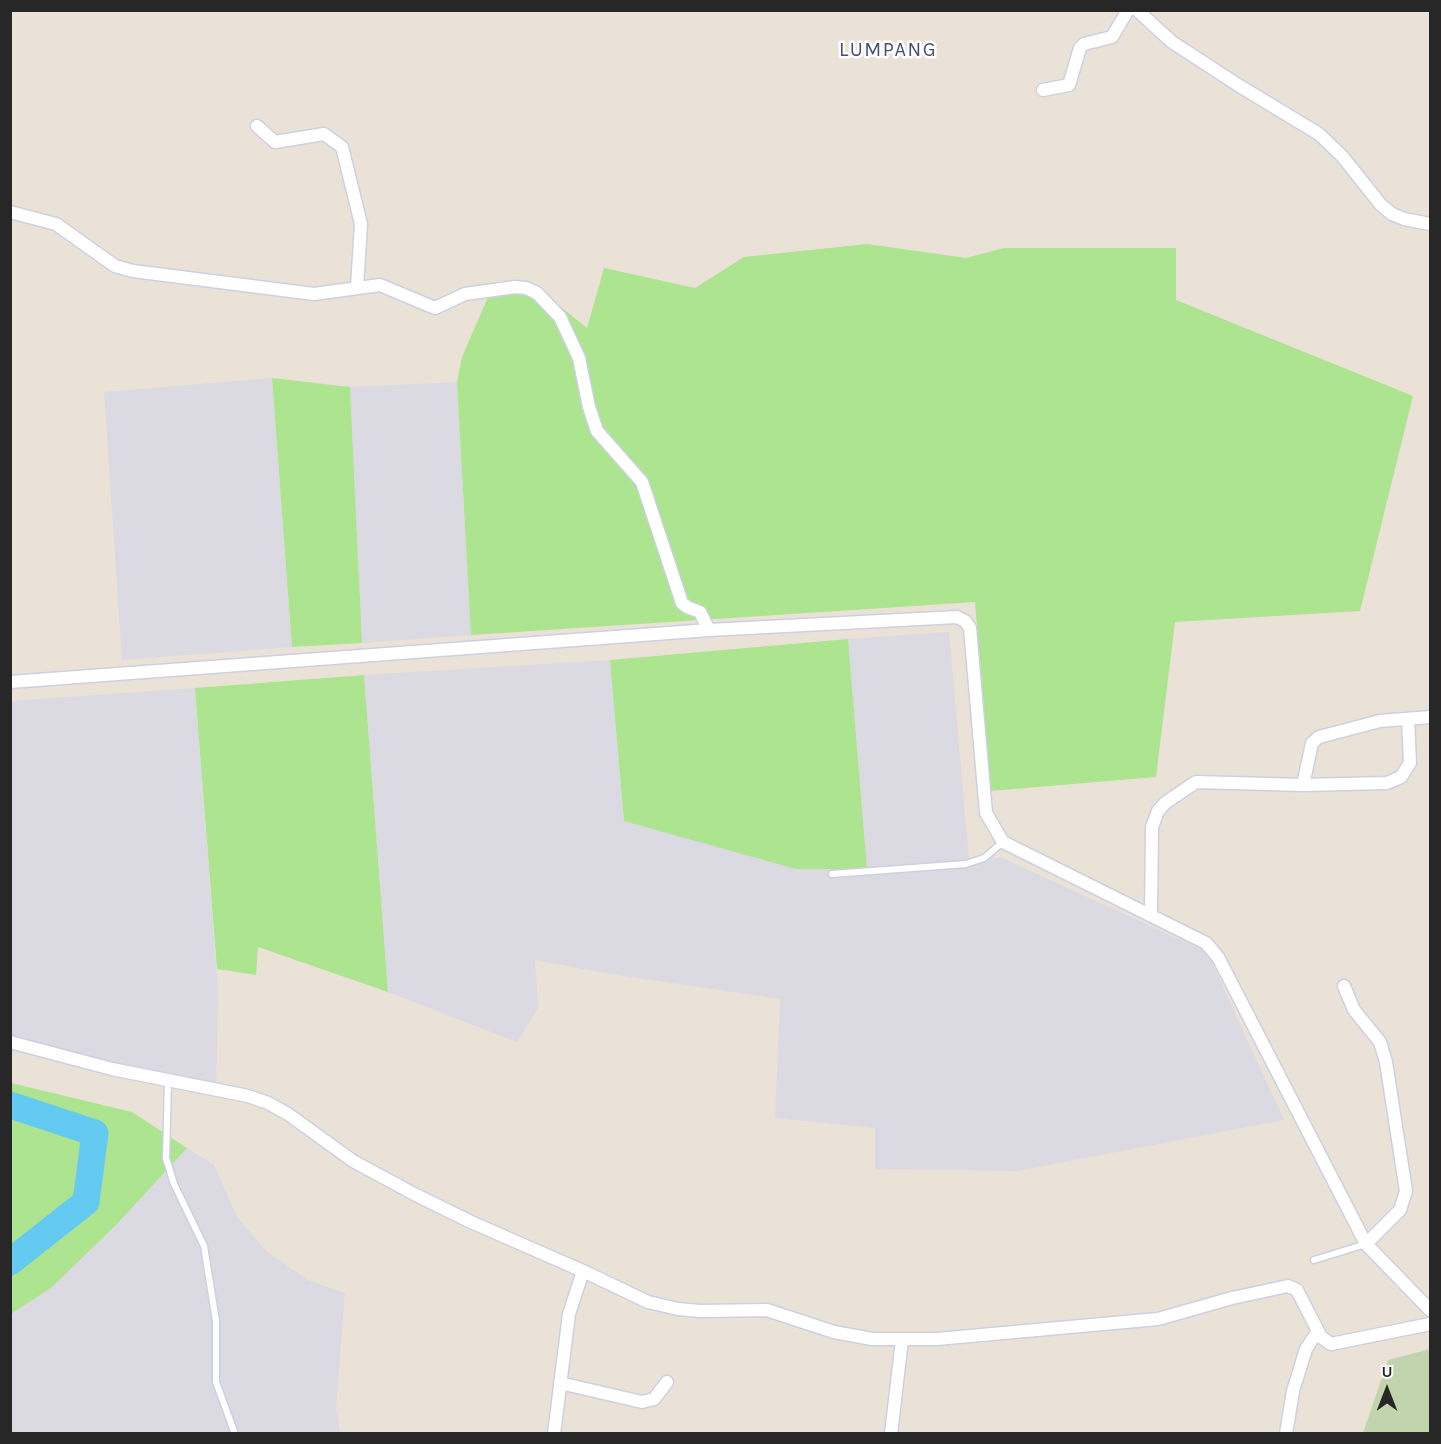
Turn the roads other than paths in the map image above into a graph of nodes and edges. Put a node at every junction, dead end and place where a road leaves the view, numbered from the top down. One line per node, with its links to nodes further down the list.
1 (1136, 11): 2 (street); 5 (street)
2 (1043, 90)
3 (257, 126): 6 (street)
4 (10, 212): 6 (street)
5 (1431, 224)
6 (357, 287): 7 (street)
7 (709, 630): 8 (street); 12 (street)
8 (10, 682)
9 (1431, 717): 10 (street)
10 (1407, 719): 11 (street); 11 (street)
11 (1303, 785): 14 (street)
12 (1003, 842): 13 (lane); 14 (street)
13 (832, 874)
14 (1151, 916): 18 (street)
15 (1344, 986): 18 (street)
16 (10, 1042): 17 (street)
17 (168, 1080): 20 (street); 27 (lane)
18 (1366, 1244): 19 (lane); 21 (street)
19 (1314, 1260)
20 (584, 1271): 24 (street); 26 (street)
21 (1431, 1310)
22 (1431, 1324): 23 (street)
23 (1317, 1331): 24 (street); 30 (street)
24 (902, 1340): 29 (street)
25 (667, 1382): 26 (street)
26 (560, 1383): 28 (street)
27 (235, 1434)
28 (554, 1434)
29 (891, 1434)
30 (1286, 1434)

